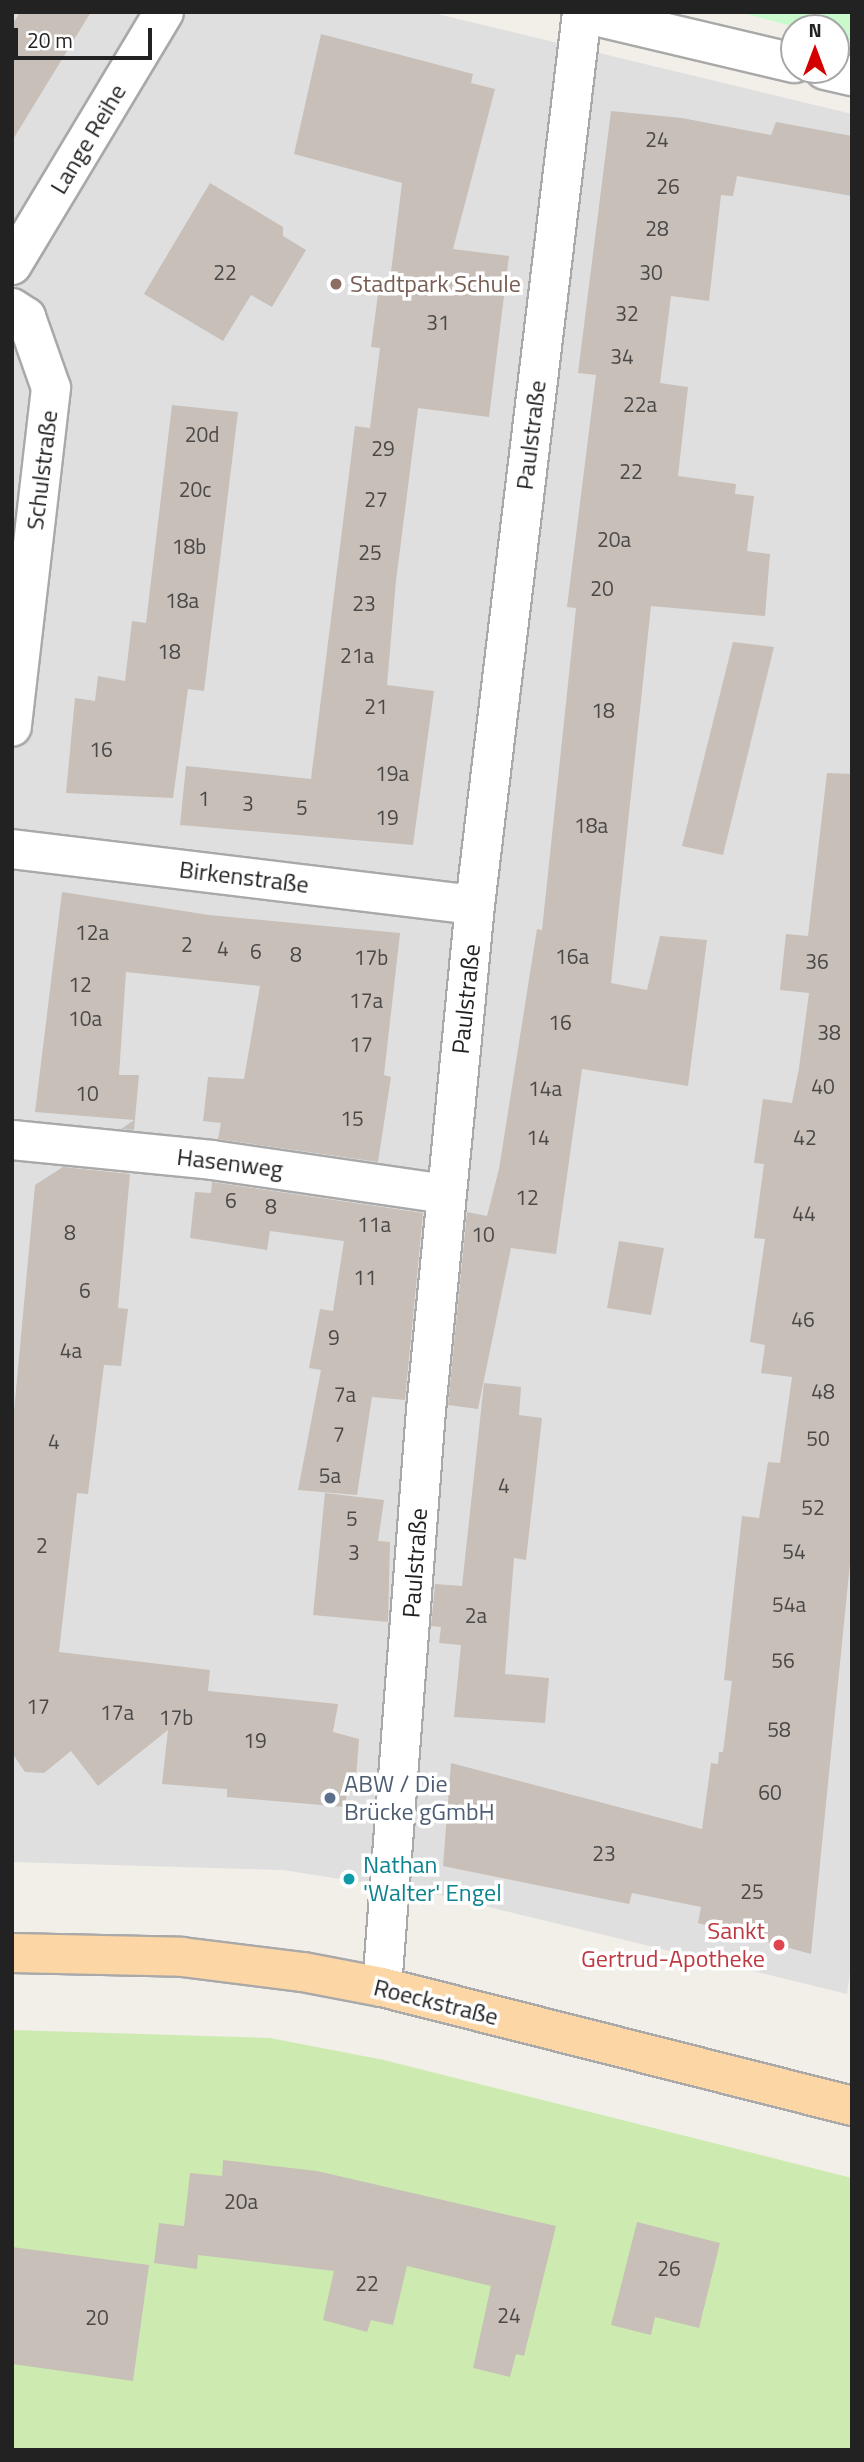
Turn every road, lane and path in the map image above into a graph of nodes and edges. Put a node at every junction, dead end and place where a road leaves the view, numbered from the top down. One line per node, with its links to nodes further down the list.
1 (163, 12): 4 (street, Lange Reihe)
2 (582, 13): 3 (street); 8 (street, Paulstraße)
3 (780, 60)
4 (12, 265)
5 (12, 308): 6 (street, Schulstraße)
6 (12, 727)
7 (12, 849): 8 (street, Birkenstraße)
8 (475, 905): 10 (street, Paulstraße)
9 (12, 1140): 10 (street, Hasenweg)
10 (446, 1194): 12 (street, Paulstraße)
11 (12, 1953): 12 (main road, Roeckstraße)
12 (382, 1987): 13 (main road, Roeckstraße)
13 (852, 2106)

